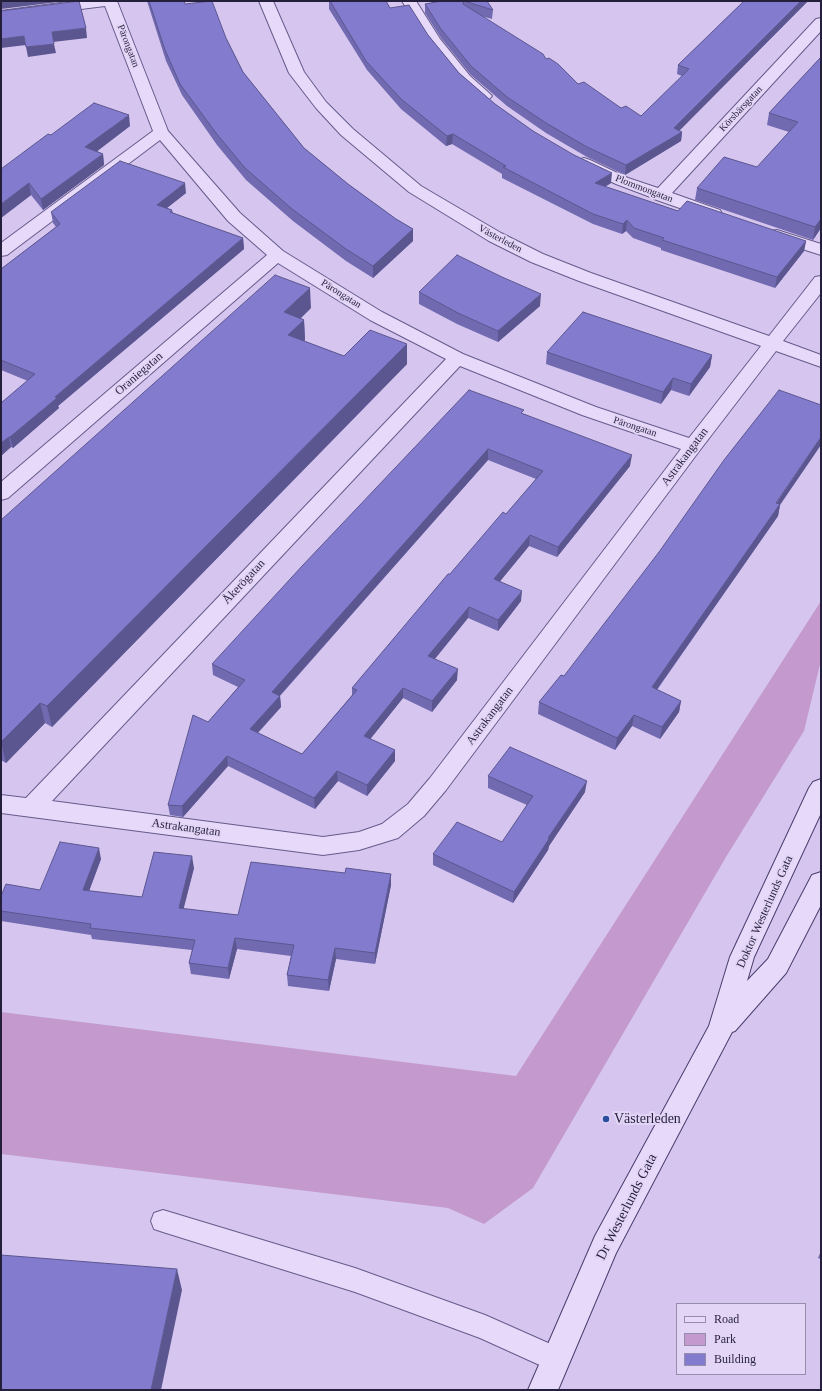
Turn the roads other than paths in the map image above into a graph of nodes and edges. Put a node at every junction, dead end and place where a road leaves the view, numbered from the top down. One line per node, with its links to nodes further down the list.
1 (107, 1): 5 (street)
2 (110, 1): 8 (street, Pärongatan)
3 (266, 1): 17 (street, Västerleden)
4 (409, 1): 7 (street)
5 (1, 15)
6 (821, 22): 10 (street, Körsbärsgatan)
7 (495, 105)
8 (161, 132): 14 (street); 15 (street, Pärongatan)
9 (573, 157): 10 (street, Plommongatan)
10 (660, 196): 11 (street, Plommongatan)
11 (726, 218)
12 (763, 230): 13 (street)
13 (821, 250)
14 (1, 251)
15 (277, 255): 18 (street, Pärongatan); 21 (street, Oraniegatan)
16 (821, 281): 17 (street, Astrakangatan)
17 (773, 344): 19 (street, Västerleden); 20 (street, Astrakangatan)
18 (457, 358): 20 (street, Pärongatan); 24 (street, Åkerögatan)
19 (821, 361)
20 (693, 446): 24 (street, Astrakangatan)
21 (1, 493)
22 (821, 788): 26 (street, Doktor Westerlunds Gata)
23 (1, 804): 24 (street, Astrakangatan)
24 (32, 807)
25 (821, 882): 26 (street)
26 (721, 1028): 28 (street, Dr Westerlunds Gata)
27 (162, 1221): 28 (lane)
28 (555, 1359): 29 (street, Dr Westerlunds Gata)
29 (543, 1390)

